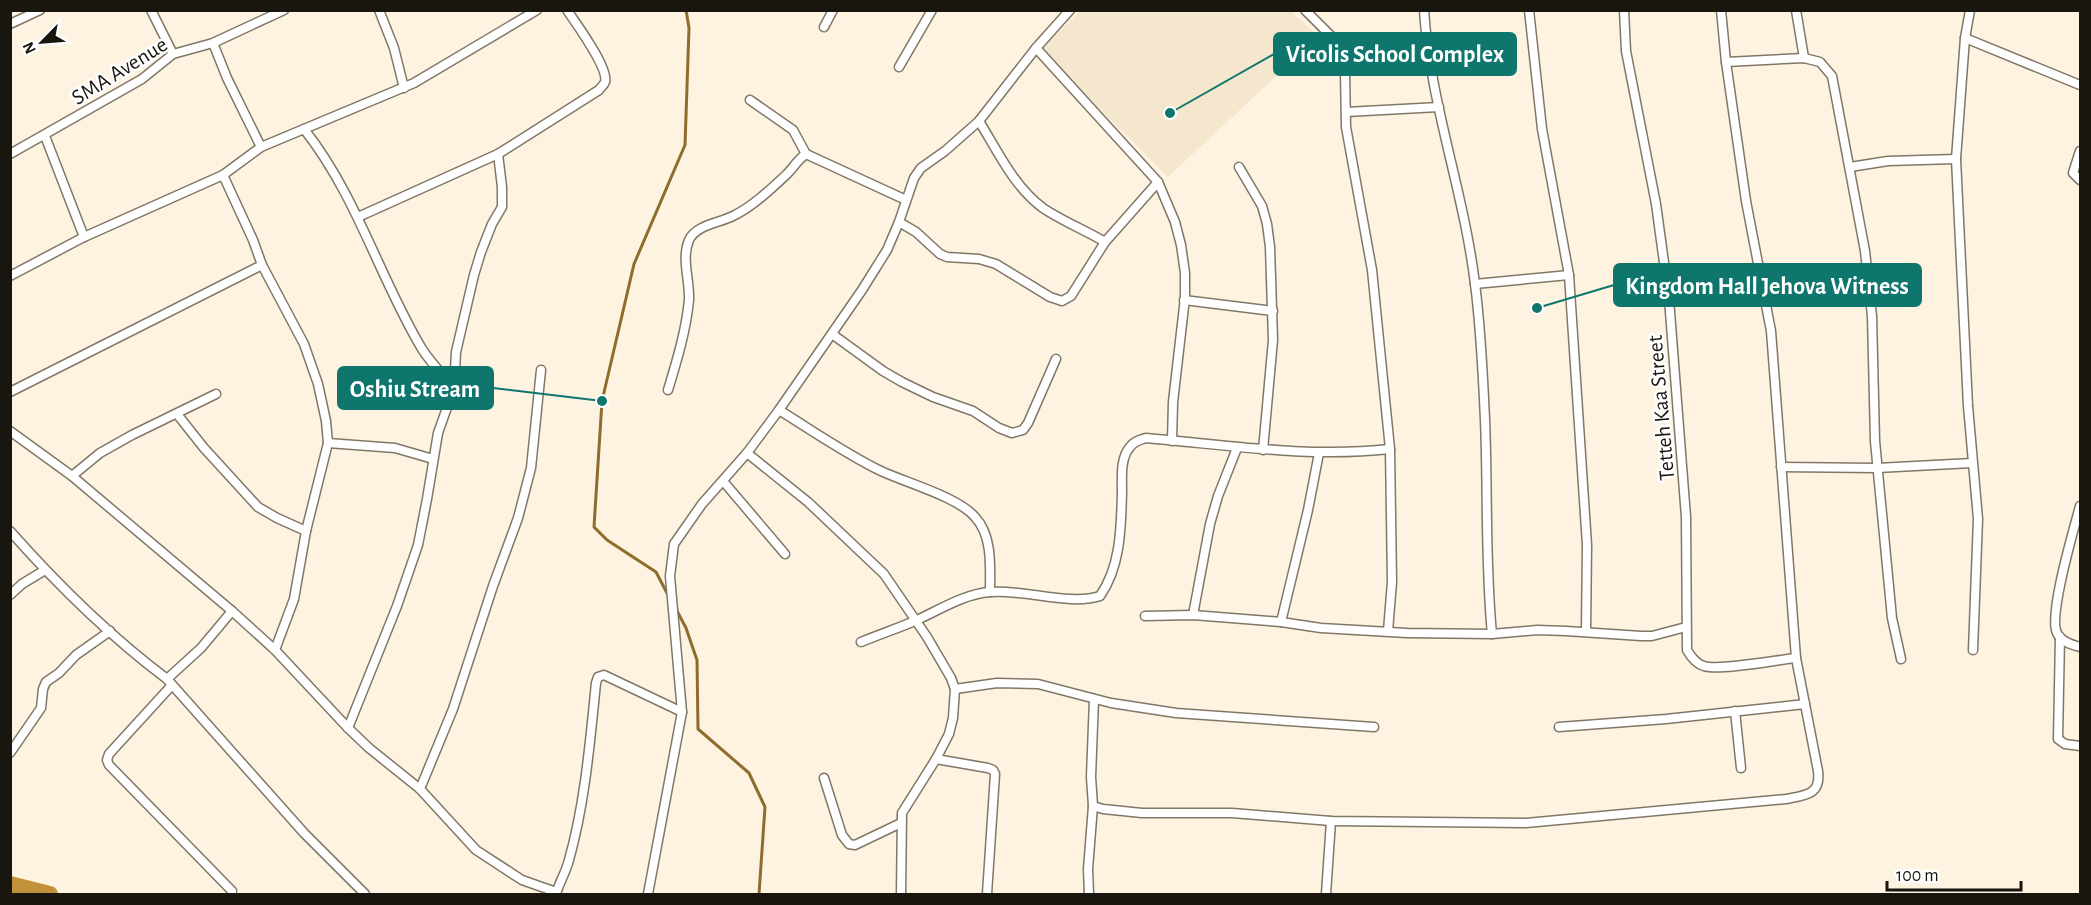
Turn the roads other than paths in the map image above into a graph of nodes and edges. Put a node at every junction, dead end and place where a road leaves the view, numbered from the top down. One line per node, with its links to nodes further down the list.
1 (40, 10): 18 (street)
2 (151, 10): 23 (street)
3 (284, 10): 17 (street, SMA Avenue)
4 (379, 10): 28 (street)
5 (537, 10): 28 (street)
6 (567, 10): 38 (street)
7 (833, 10): 19 (street)
8 (932, 10): 26 (street)
9 (1070, 10): 22 (street)
10 (1305, 10): 31 (street)
11 (1424, 10): 30 (street)
12 (1529, 10): 52 (street)
13 (1624, 10): 92 (street, Tetteh Kaa Street)
14 (1721, 10): 25 (street)
15 (1797, 10): 24 (street)
16 (1970, 10): 20 (street)
17 (274, 13): 21 (street, SMA Avenue)
18 (10, 24)
19 (824, 27)
20 (1965, 38): 27 (street); 40 (street)
21 (213, 43): 23 (street, SMA Avenue); 35 (street)
22 (1036, 48): 32 (street); 45 (street)
23 (173, 54): 34 (street, SMA Avenue)
24 (1804, 58): 25 (street); 42 (street)
25 (1726, 62): 76 (street)
26 (899, 67)
27 (2080, 85)
28 (404, 88): 33 (street)
29 (750, 100): 39 (street)
30 (1439, 107): 31 (street); 54 (street)
31 (1346, 112): 70 (street)
32 (979, 121): 46 (street); 50 (street)
33 (304, 129): 35 (street); 47 (street)
34 (45, 136): 37 (street, SMA Avenue); 49 (street)
35 (261, 147): 43 (street)
36 (2080, 152): 44 (street)
37 (10, 154)
38 (498, 154): 47 (street); 60 (street)
39 (807, 154): 46 (street); 61 (street)
40 (1956, 159): 42 (street); 75 (street)
41 (1239, 167): 56 (street)
42 (1850, 167): 77 (street)
43 (223, 175): 49 (street); 51 (street)
44 (2080, 180)
45 (1158, 182): 50 (street); 55 (street)
46 (906, 200): 48 (street)
47 (358, 218): 60 (street)
48 (899, 222): 50 (street); 57 (street)
49 (84, 237): 53 (street)
50 (1105, 242)
51 (262, 265): 62 (street); 68 (street)
52 (1569, 275): 54 (street); 95 (street)
53 (10, 276)
54 (1475, 284): 96 (street)
55 (1184, 300): 56 (street); 67 (street)
56 (1274, 311): 71 (street)
57 (832, 334): 58 (street); 64 (street)
58 (1056, 359)
59 (541, 370): 118 (street)
60 (454, 388): 74 (street)
61 (668, 390)
62 (10, 392)
63 (216, 394): 65 (street)
64 (779, 410): 72 (street); 85 (street)
65 (177, 414): 78 (street); 82 (street)
66 (10, 431): 78 (street)
67 (1172, 441): 69 (street); 85 (street)
68 (328, 443): 74 (street); 82 (street)
69 (1237, 448): 71 (street); 88 (street)
70 (1390, 449): 73 (street); 94 (street)
71 (1263, 450): 73 (street)
72 (747, 453): 79 (street); 90 (street)
73 (1319, 453): 91 (street)
74 (433, 459): 112 (street)
75 (1972, 463): 77 (street); 101 (street)
76 (1781, 467): 77 (street); 102 (street)
77 (1877, 468): 103 (street)
78 (72, 476): 87 (street)
79 (723, 481): 83 (street); 109 (street)
80 (2080, 506): 97 (street)
81 (10, 531): 84 (street)
82 (306, 531): 100 (street)
83 (785, 554)
84 (45, 570): 86 (street); 93 (street)
85 (990, 592): 90 (street)
86 (10, 595)
87 (232, 611): 100 (street); 104 (street)
88 (1193, 615): 89 (street); 91 (street)
89 (1145, 616)
90 (916, 620): 98 (street); 105 (street)
91 (1281, 622): 94 (street)
92 (1686, 627): 95 (street); 102 (street, Tetteh Kaa Street)
93 (110, 631): 104 (street); 114 (street)
94 (1388, 631): 96 (street)
95 (1586, 632): 96 (street)
96 (1492, 634)
97 (2060, 637): 99 (street); 113 (street)
98 (861, 642)
99 (2080, 647)
100 (275, 650): 112 (street)
101 (1973, 650)
102 (1796, 658): 107 (street)
103 (1901, 659)
104 (170, 682): 122 (street); 124 (street)
105 (955, 689): 106 (street); 115 (street)
106 (1094, 699): 110 (street); 119 (street)
107 (1805, 704): 108 (street); 120 (street)
108 (1735, 711): 111 (street); 116 (street)
109 (682, 712): 123 (street); 125 (street)
110 (1374, 727)
111 (1559, 727)
112 (348, 728): 118 (street)
113 (2080, 746)
114 (10, 753)
115 (936, 759): 121 (street); 127 (street)
116 (1741, 768)
117 (824, 778): 121 (street)
118 (420, 789): 123 (street)
119 (1093, 806): 120 (street); 128 (street)
120 (1331, 821): 129 (street)
121 (901, 823): 126 (street)
122 (232, 891)
123 (556, 893)
124 (365, 894)
125 (648, 894)
126 (901, 894)
127 (987, 894)
128 (1089, 894)
129 (1326, 894)

